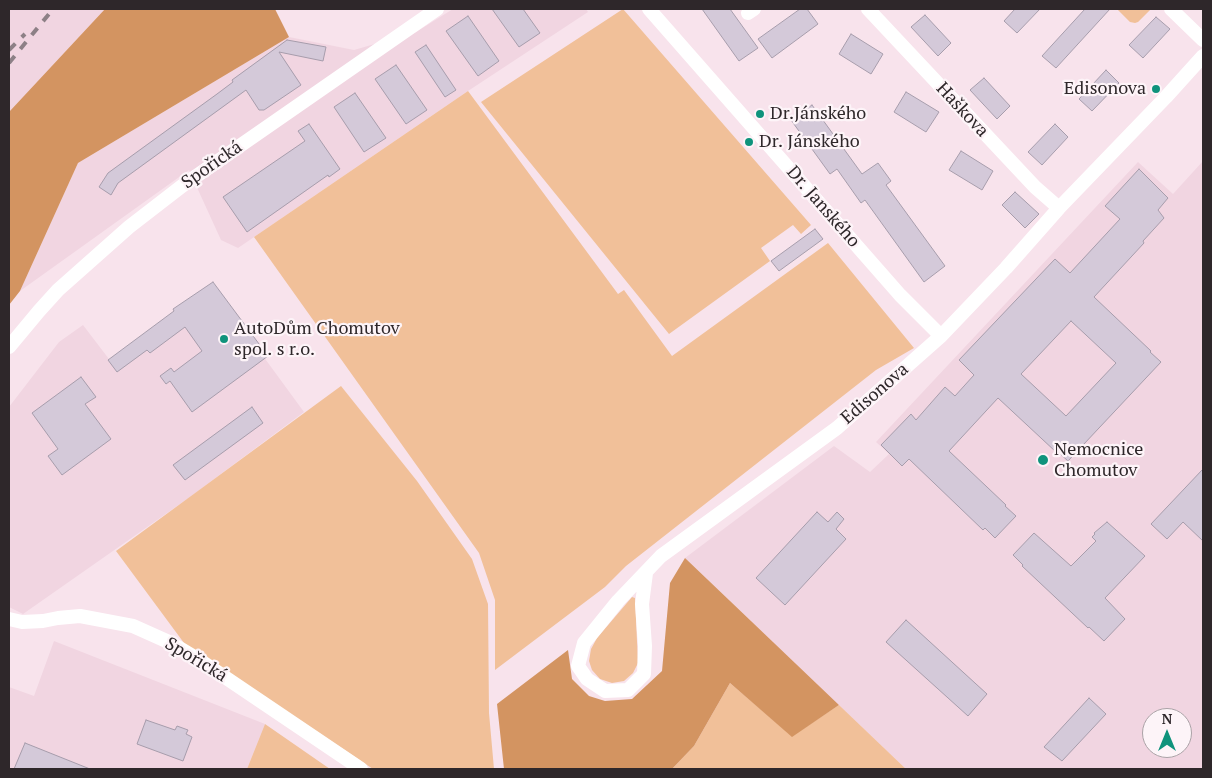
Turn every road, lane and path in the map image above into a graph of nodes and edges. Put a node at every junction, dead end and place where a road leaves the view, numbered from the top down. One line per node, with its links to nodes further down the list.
1 (437, 9): 9 (street, Spořická)
2 (649, 9): 8 (street, Dr. Janského)
3 (868, 9): 7 (street, Haškova)
4 (1171, 9): 5 (street)
5 (1203, 40)
6 (1203, 56): 7 (street, Edisonova)
7 (1059, 208): 8 (street, Edisonova)
8 (941, 336): 10 (street, Edisonova)
9 (9, 347)
10 (646, 573): 10 (street, Edisonova)
11 (9, 619): 12 (street, Spořická)
12 (361, 769)

